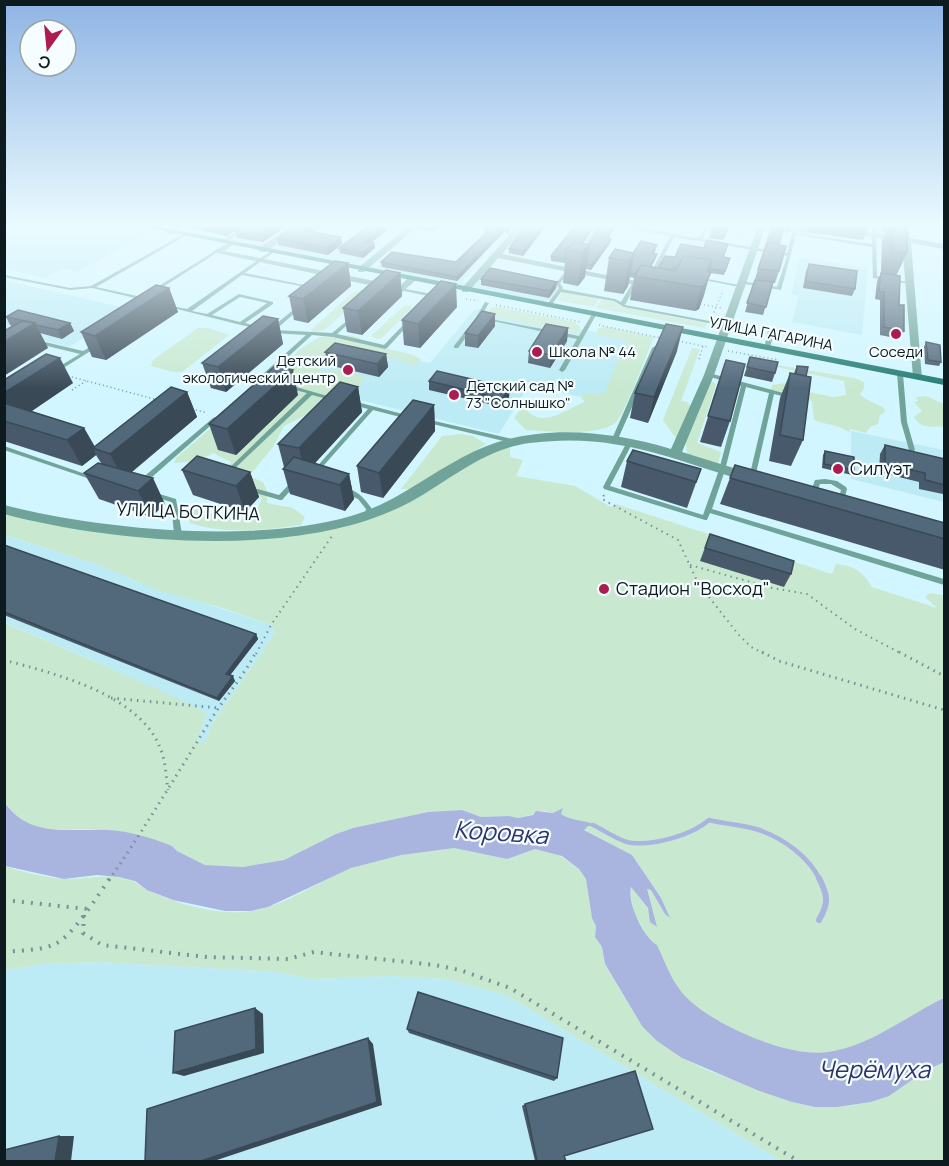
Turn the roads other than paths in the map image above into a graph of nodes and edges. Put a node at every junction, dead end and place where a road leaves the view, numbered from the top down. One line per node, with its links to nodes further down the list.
1 (26, 280): 23 (lane)
2 (104, 280): 23 (lane)
3 (171, 280): 28 (lane)
4 (233, 280): 36 (lane)
5 (274, 280): 25 (lane)
6 (330, 280): 20 (lane)
7 (354, 280): 24 (street)
8 (411, 280): 24 (street)
9 (419, 280): 26 (main road, УЛИЦА ГАГАРИНА)
10 (473, 280): 26 (street)
11 (560, 280): 27 (lane)
12 (626, 280): 18 (street)
13 (650, 280): 22 (lane)
14 (710, 280): 21 (lane)
15 (741, 280): 21 (street)
16 (782, 280): 21 (lane)
17 (895, 280): 19 (lane)
18 (635, 282): 22 (street); 34 (lane)
19 (910, 283): 62 (street)
20 (326, 284)
21 (740, 284): 43 (street)
22 (648, 285)
23 (92, 287): 28 (lane)
24 (402, 289): 29 (lane)
25 (320, 290)
26 (465, 290): 35 (main road, УЛИЦА ГАГАРИНА)
27 (559, 290): 34 (lane); 35 (lane)
28 (142, 299): 30 (lane)
29 (430, 301)
30 (152, 302)
31 (488, 303): 41 (lane)
32 (303, 304): 44 (lane)
33 (161, 305): 36 (lane)
34 (622, 305): 43 (lane)
35 (548, 306): 38 (main road, УЛИЦА ГАГАРИНА)
36 (188, 311): 39 (lane)
37 (358, 312): 47 (lane)
38 (594, 315): 48 (lane); 50 (main road, УЛИЦА ГАГАРИНА)
39 (208, 316): 42 (lane); 42 (lane)
40 (415, 316): 47 (lane)
41 (479, 318): 48 (lane); 53 (lane)
42 (241, 324): 44 (lane)
43 (724, 325): 50 (street)
44 (271, 331): 46 (lane)
45 (771, 332): 55 (lane)
46 (310, 334): 47 (lane); 63 (lane)
47 (333, 335)
48 (580, 338): 58 (lane)
49 (26, 339): 52 (lane)
50 (721, 339): 55 (main road, УЛИЦА ГАГАРИНА); 61 (street)
51 (103, 341): 57 (lane)
52 (57, 347): 56 (lane); 57 (lane)
53 (456, 347)
54 (655, 348): 74 (lane)
55 (766, 348): 60 (main road, УЛИЦА ГАГАРИНА)
56 (49, 352)
57 (84, 353): 59 (lane)
58 (562, 370)
59 (53, 372)
60 (900, 374): 62 (main road, УЛИЦА ГАГАРИНА); 78 (lane)
61 (710, 375): 66 (lane); 79 (street)
62 (918, 377): 64 (main road, УЛИЦА ГАГАРИНА)
63 (270, 382)
64 (942, 382)
65 (280, 385): 68 (lane)
66 (744, 385): 67 (lane); 80 (lane)
67 (772, 392): 69 (lane); 83 (lane)
68 (311, 393): 70 (lane); 85 (lane)
69 (793, 397)
70 (372, 408): 72 (lane); 82 (lane)
71 (218, 416): 93 (lane)
72 (415, 418): 73 (lane); 75 (lane)
73 (408, 427)
74 (615, 439): 75 (street, УЛИЦА БОТКИНА); 76 (street, УЛИЦА БОТКИНА)
75 (512, 441): 92 (street, УЛИЦА БОТКИНА)
76 (630, 442): 79 (street, УЛИЦА БОТКИНА); 91 (lane)
77 (4, 448): 84 (lane)
78 (912, 450)
79 (674, 455): 80 (street, УЛИЦА БОТКИНА)
80 (722, 470): 83 (street, УЛИЦА БОТКИНА); 91 (lane)
81 (299, 477): 87 (lane)
82 (308, 480)
83 (757, 480)
84 (101, 481)
85 (231, 482)
86 (360, 484): 89 (lane)
87 (240, 485)
88 (342, 489): 89 (lane)
89 (353, 493): 92 (lane)
90 (4, 509): 93 (street, УЛИЦА БОТКИНА)
91 (708, 510): 94 (lane)
92 (368, 515): 93 (street, УЛИЦА БОТКИНА)
93 (178, 534)
94 (945, 582)

